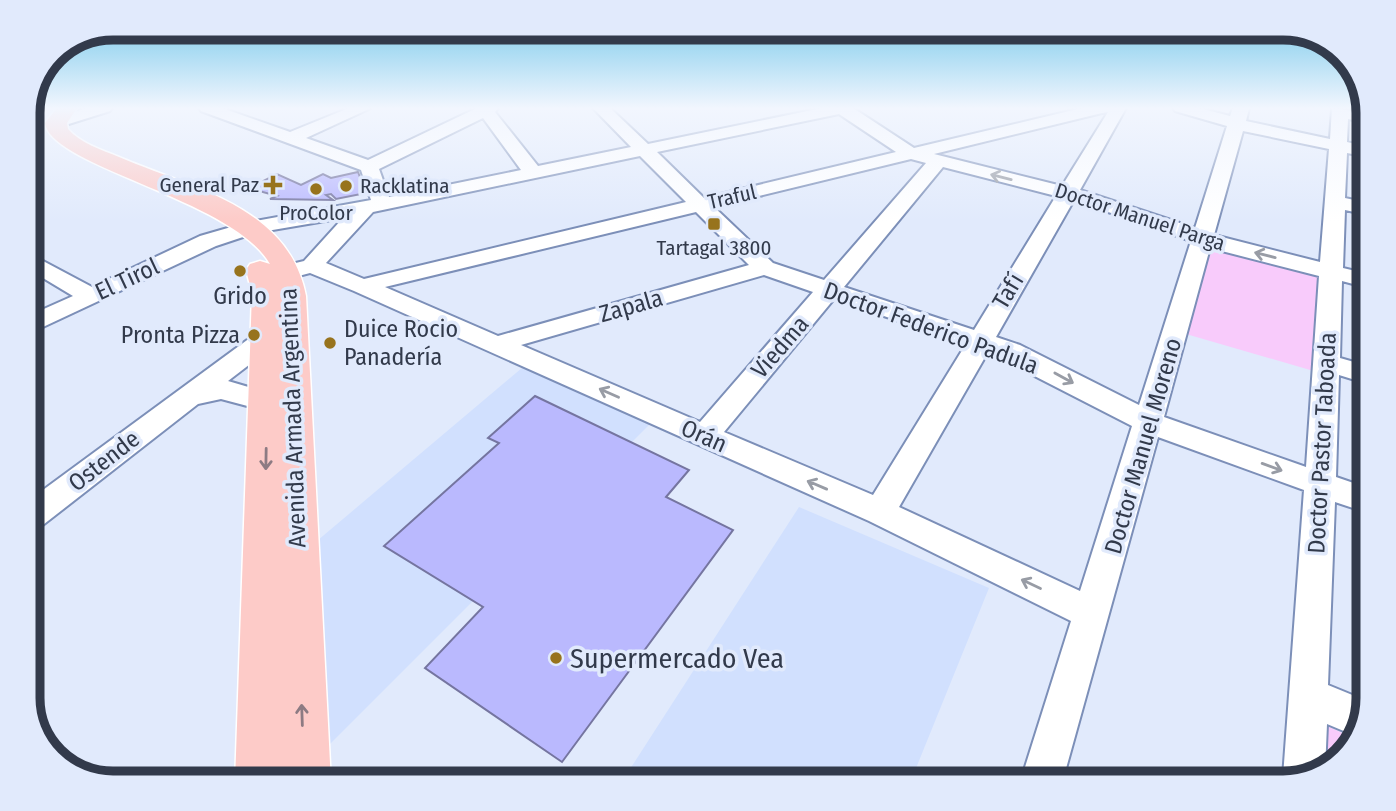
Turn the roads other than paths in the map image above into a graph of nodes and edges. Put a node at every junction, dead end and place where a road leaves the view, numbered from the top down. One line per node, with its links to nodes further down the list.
1 (76, 146): 24 (main road, Avenida Armada Argentina)
2 (315, 146): 16 (street)
3 (412, 146): 16 (street)
4 (514, 146): 17 (street)
5 (641, 146): 12 (street)
6 (659, 146): 12 (street, El Tirol)
7 (900, 146): 14 (street)
8 (946, 146): 14 (street, Traful)
9 (1095, 146): 18 (street, Tafí)
10 (1230, 146): 25 (street, Doctor Manuel Moreno)
11 (1338, 146): 13 (street); 19 (street, Doctor Pastor Taboada)
12 (644, 149): 17 (street, El Tirol); 21 (street)
13 (1356, 150)
14 (912, 154): 15 (street, Doctor Manuel Parga); 21 (street, Traful)
15 (938, 161): 18 (street, Doctor Manuel Parga, one-way to 15); 32 (street, Viedma)
16 (369, 167): 20 (street)
17 (533, 172): 20 (street, El Tirol)
18 (1068, 192): 25 (street, Doctor Manuel Parga); 36 (street, Tafí)
19 (1335, 202): 22 (street); 29 (street, Doctor Pastor Taboada)
20 (374, 205): 23 (street, El Tirol); 28 (street)
21 (701, 205): 27 (street); 31 (street, Traful)
22 (1356, 206)
23 (306, 220): 24 (street, El Tirol); 28 (street)
24 (239, 230): 28 (main road, Avenida Armada Argentina); 33 (street, El Tirol); 35 (main road, Avenida Armada Argentina)
25 (1204, 238): 29 (street, Doctor Manuel Parga, one-way to 25); 42 (street, Doctor Manuel Moreno)
26 (40, 267): 33 (street)
27 (765, 268): 32 (street, Doctor Federico Padula); 37 (street, Zapala)
28 (300, 269): 31 (street, Orán); 53 (main road, Avenida Armada Argentina, one-way to 28)
29 (1331, 272): 30 (street, Doctor Manuel Parga); 38 (street, Doctor Pastor Taboada)
30 (1356, 278)
31 (362, 286): 37 (street, Orán)
32 (829, 290): 36 (street, Doctor Federico Padula); 43 (street, Viedma)
33 (90, 296): 34 (street, El Tirol)
34 (40, 320)
35 (267, 338): 40 (main road, Avenida Armada Argentina); 41 (street, Ostende)
36 (979, 340): 42 (street, Doctor Federico Padula, one-way to 42); 47 (street, Tafí)
37 (498, 344): 43 (street, Orán, one-way to 37)
38 (1326, 363): 39 (street); 44 (street, Doctor Pastor Taboada)
39 (1356, 372)
40 (266, 402): 41 (street, Ostende); 52 (main road, Avenida Armada Argentina, one-way to 52)
41 (179, 403): 46 (street, Ostende)
42 (1150, 423): 44 (street, Doctor Federico Padula, one-way to 44); 48 (street, Doctor Manuel Moreno)
43 (704, 436): 47 (street, Orán, one-way to 43)
44 (1320, 484): 45 (street, Doctor Federico Padula); 49 (street, Doctor Pastor Taboada)
45 (1356, 497)
46 (40, 510)
47 (880, 512): 48 (street, Orán, one-way to 47)
48 (1093, 614): 54 (street, Doctor Manuel Moreno)
49 (1309, 696): 50 (street); 51 (street, Doctor Pastor Taboada)
50 (1353, 715)
51 (1305, 767)
52 (262, 771)
53 (304, 771)
54 (1045, 771)

